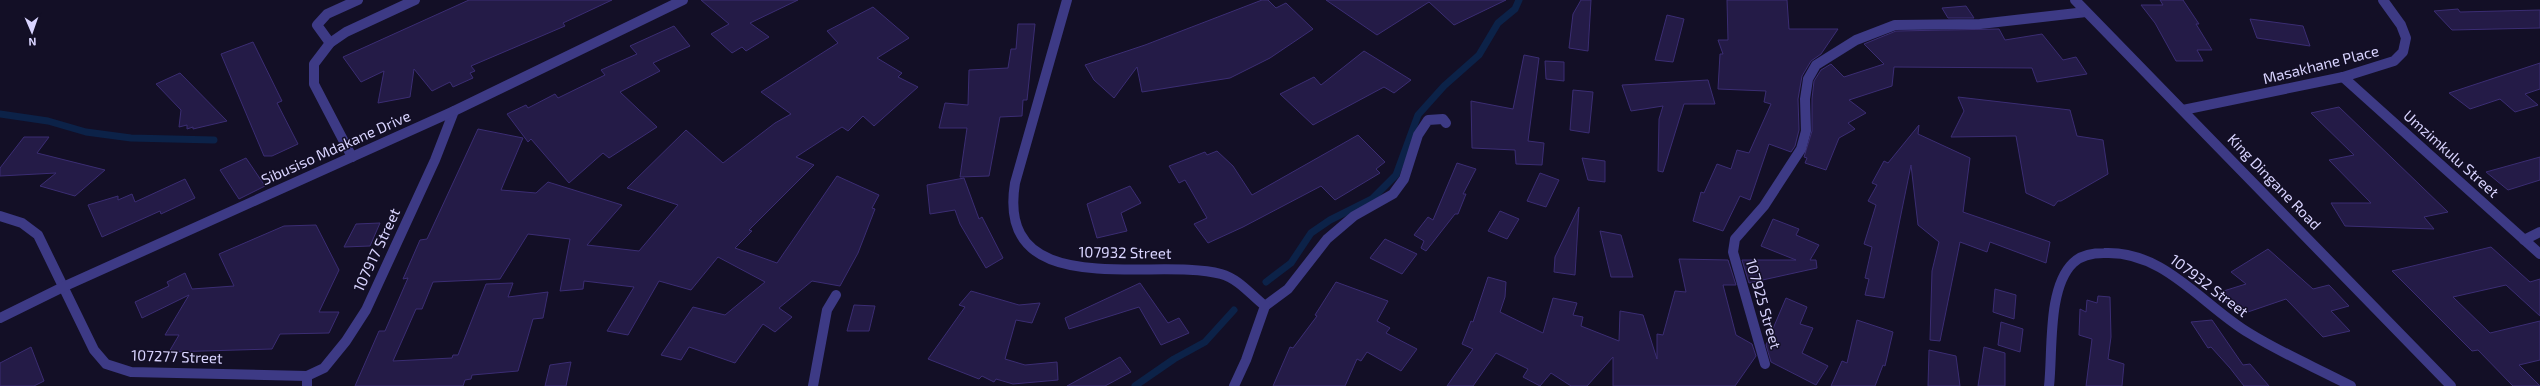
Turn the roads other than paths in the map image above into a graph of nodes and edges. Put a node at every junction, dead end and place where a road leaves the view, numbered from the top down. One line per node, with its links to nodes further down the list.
1 (358, 0): 8 (street)
2 (415, 0): 8 (street)
3 (683, 0): 11 (street, Sibusiso Mdakane Drive)
4 (1067, 0): 20 (street, 107932 Street)
5 (2075, 0): 7 (street, King Dingane Road)
6 (2383, 0): 9 (street, Masakhane Place)
7 (2086, 12): 10 (street, King Dingane Road); 22 (street, 107925 Street)
8 (330, 43): 13 (street)
9 (2342, 77): 10 (street, Masakhane Place); 16 (street, Umzimkulu Street)
10 (2183, 110): 28 (street, King Dingane Road)
11 (454, 111): 13 (street, Sibusiso Mdakane Drive); 23 (street, 107917 Street)
12 (1446, 123): 20 (street)
13 (352, 157): 18 (street, Sibusiso Mdakane Drive)
14 (0, 216): 18 (street, 107277 Street)
15 (2540, 232): 16 (street)
16 (2524, 240): 17 (street, Umzimkulu Street)
17 (2540, 254)
18 (65, 289): 21 (street, Sibusiso Mdakane Drive); 23 (street, 107277 Street)
19 (836, 295): 24 (street)
20 (1265, 306): 25 (street)
21 (0, 318)
22 (1765, 364)
23 (307, 381)
24 (812, 386)
25 (1234, 386)
26 (2049, 386): 27 (street, 107932 Street)
27 (2351, 386)
28 (2451, 386)

